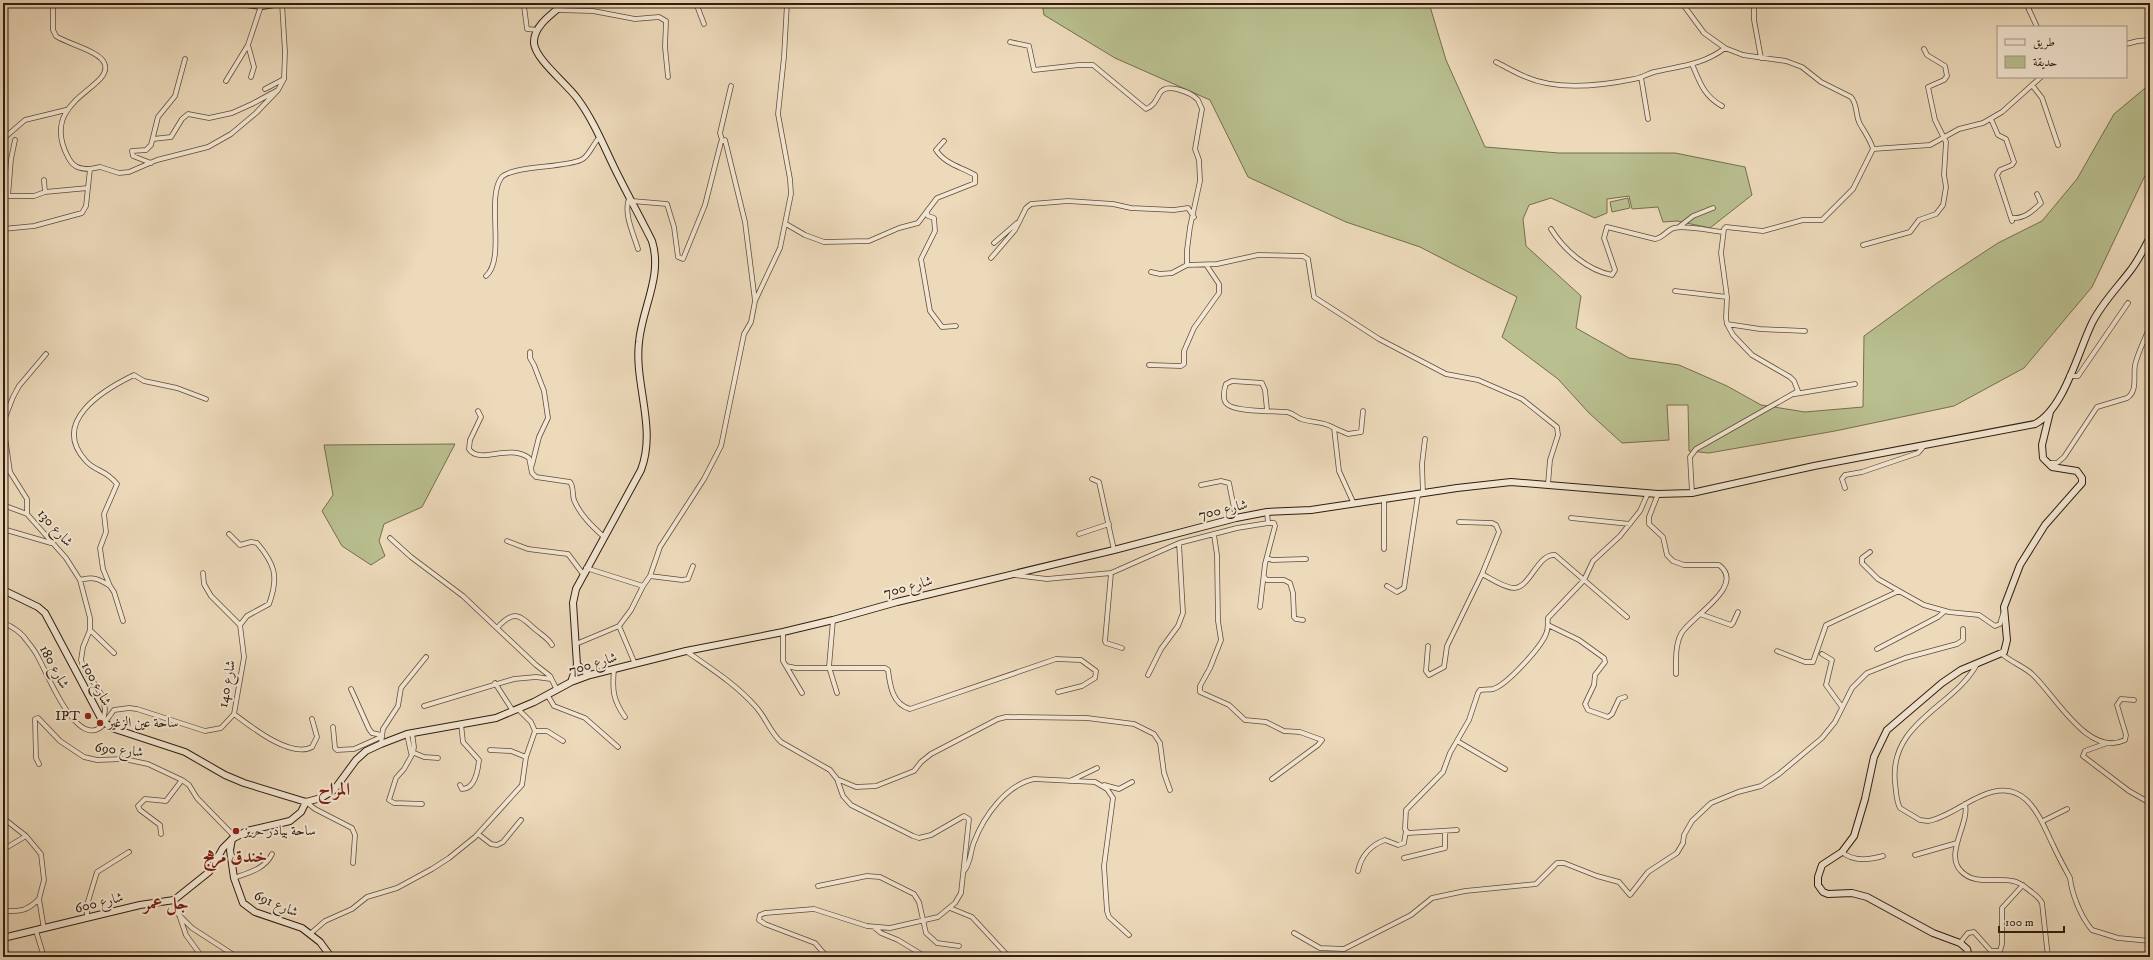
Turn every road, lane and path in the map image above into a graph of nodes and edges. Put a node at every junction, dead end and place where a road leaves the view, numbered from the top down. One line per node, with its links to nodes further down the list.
1 (54, 3): 37 (street)
2 (238, 3): 10 (main road)
3 (282, 3): 10 (main road); 30 (street)
4 (565, 3): 12 (main road)
5 (696, 3): 13 (street)
6 (787, 3): 62 (street)
7 (1681, 3): 20 (street)
8 (1754, 3): 22 (street)
9 (2026, 3): 14 (street)
10 (264, 5): 19 (street)
11 (524, 6): 15 (street)
12 (556, 10): 15 (main road); 27 (street)
13 (704, 24)
14 (2037, 26)
15 (538, 30): 40 (main road)
16 (2150, 40): 18 (street)
17 (1010, 42): 60 (street)
18 (2127, 44)
19 (248, 45): 26 (street); 31 (street)
20 (1725, 48): 22 (street); 25 (street)
21 (1924, 49): 41 (street)
22 (1761, 58): 48 (street)
23 (185, 59): 43 (street)
24 (1496, 62): 28 (street)
25 (1692, 64): 28 (street); 36 (street)
26 (250, 77)
27 (668, 77)
28 (1641, 77): 39 (street)
29 (2040, 78): 32 (street)
30 (284, 79): 34 (street); 35 (street)
31 (226, 80)
32 (2032, 85): 38 (street); 47 (street)
33 (731, 86): 45 (street)
34 (265, 89)
35 (278, 90): 43 (street); 49 (street)
36 (1722, 106)
37 (66, 110): 42 (street); 50 (street)
38 (1991, 118): 41 (street); 54 (street)
39 (1648, 119)
40 (600, 137): 57 (main road); 75 (street)
41 (1944, 137): 48 (street); 69 (street)
42 (3, 139)
43 (153, 139): 49 (street)
44 (14, 140): 56 (street)
45 (722, 140): 57 (street); 78 (street)
46 (944, 141): 59 (street)
47 (2058, 145)
48 (1873, 150): 66 (street)
49 (151, 163): 50 (street)
50 (90, 170): 52 (street)
51 (44, 180): 53 (street)
52 (88, 188): 53 (street); 64 (street)
53 (45, 192): 56 (street)
54 (2037, 194)
55 (3, 196): 56 (street)
56 (8, 196)
57 (631, 199): 70 (street); 125 (main road)
58 (1713, 208): 63 (street)
59 (927, 213): 62 (street); 81 (street)
60 (1194, 217): 61 (street); 72 (street)
61 (1017, 223): 68 (street); 71 (street)
62 (786, 224): 78 (street)
63 (1679, 227): 65 (street); 66 (street)
64 (3, 229)
65 (1552, 229)
66 (1722, 232): 77 (street)
67 (2150, 237): 87 (main road)
68 (994, 243)
69 (1863, 245)
70 (638, 249)
71 (991, 258)
72 (1187, 265): 73 (street); 74 (street)
73 (1207, 266): 86 (street); 104 (street)
74 (1151, 272)
75 (486, 276)
76 (1675, 291): 77 (street)
77 (1727, 297): 80 (street)
78 (755, 302): 142 (street)
79 (2128, 303): 87 (street)
80 (1727, 324): 83 (street); 89 (street)
81 (956, 326)
82 (2150, 326): 100 (street)
83 (1805, 331)
84 (530, 352): 101 (street)
85 (46, 354): 114 (street, شارع 130)
86 (1149, 365)
87 (2069, 376): 94 (main road)
88 (1856, 384): 89 (street)
89 (1795, 394): 107 (street)
90 (206, 399): 146 (street)
91 (1267, 410): 91 (street); 96 (street)
92 (478, 411): 101 (street)
93 (1363, 411): 96 (street)
94 (2050, 412): 95 (main road); 97 (main road)
95 (2035, 424): 97 (main road); 99 (main road, شارع 700)
96 (1334, 428): 111 (street)
97 (2046, 428): 100 (main road)
98 (1426, 438): 109 (street)
99 (1924, 446): 105 (street); 107 (main road, شارع 700)
100 (2048, 464): 155 (main road)
101 (532, 467): 125 (street)
102 (1092, 479): 119 (street)
103 (1201, 484): 115 (street)
104 (1548, 484): 106 (main road, شارع 700); 109 (main road, شارع 700)
105 (1844, 488)
106 (1648, 493): 108 (main road, شارع 700); 120 (street)
107 (1692, 493): 108 (main road, شارع 700)
108 (1658, 494): 154 (street)
109 (1420, 495): 110 (main road, شارع 700); 148 (street)
110 (1384, 500): 111 (main road, شارع 700); 130 (street)
111 (1354, 504): 113 (main road, شارع 700)
112 (3, 505): 114 (street)
113 (1268, 512): 115 (main road, شارع 700); 118 (street)
114 (27, 514): 128 (street, شارع 130)
115 (1236, 518): 131 (main road, شارع 700)
116 (1571, 518): 120 (street)
117 (1460, 522): 141 (street)
118 (1268, 523): 124 (street); 133 (street)
119 (1109, 524): 123 (street); 131 (street)
120 (1630, 524): 145 (street)
121 (3, 529): 128 (street)
122 (229, 534): 161 (street)
123 (1079, 534)
124 (1214, 535): 129 (street); 224 (street)
125 (604, 537): 136 (main road)
126 (390, 538): 164 (street)
127 (507, 541): 139 (street)
128 (51, 543): 144 (street, شارع 130)
129 (1179, 543): 138 (street); 187 (street)
130 (1384, 549)
131 (1114, 550): 140 (main road, شارع 700)
132 (1870, 552): 150 (street)
133 (1267, 558): 134 (street); 143 (street)
134 (1306, 559)
135 (693, 566): 142 (street)
136 (586, 568): 139 (main road); 147 (street)
137 (203, 573): 161 (street)
138 (1111, 573): 140 (street); 171 (street)
139 (583, 574): 168 (main road)
140 (1010, 574): 157 (main road, شارع 700)
141 (1482, 574): 145 (street); 170 (street)
142 (650, 576): 147 (street)
143 (1264, 576): 151 (street); 158 (street)
144 (80, 580): 146 (street); 166 (street, شارع 130)
145 (1584, 580): 156 (street); 162 (street)
146 (110, 586): 159 (street)
147 (642, 586): 163 (street)
148 (1388, 586)
149 (3, 590): 205 (main road, شارع 100)
150 (1899, 591): 152 (street); 174 (street)
151 (1260, 607)
152 (1945, 611): 155 (street); 172 (street)
153 (1738, 612): 154 (street)
154 (1700, 614): 185 (street)
155 (2003, 614): 177 (main road)
156 (1627, 617)
157 (833, 620): 167 (main road, شارع 700); 183 (street)
158 (1303, 620)
159 (123, 621)
160 (3, 623): 205 (street, شارع 180)
161 (240, 625): 202 (street, شارع 140)
162 (1548, 625): 197 (street); 212 (street)
163 (620, 626): 168 (street); 180 (street)
164 (497, 628): 169 (street); 188 (street)
165 (1963, 629): 200 (street)
166 (90, 630): 175 (street); 205 (street, شارع 130)
167 (783, 632): 173 (main road, شارع 700); 182 (street)
168 (576, 644): 181 (main road)
169 (552, 645)
170 (1428, 646)
171 (1122, 648)
172 (1877, 650)
173 (686, 651): 180 (main road, شارع 700); 223 (street)
174 (1777, 651)
175 (114, 653)
176 (1822, 654): 200 (street)
177 (2002, 654): 179 (main road); 213 (street)
178 (426, 657): 210 (street)
179 (1979, 661): 234 (street); 249 (main road)
180 (635, 664): 184 (main road, شارع 700)
181 (577, 665): 186 (main road); 189 (main road)
182 (786, 666): 183 (street); 194 (street)
183 (829, 667): 193 (street); 195 (street)
184 (614, 669): 186 (main road, شارع 700); 203 (street)
185 (1676, 674)
186 (590, 675): 189 (main road, شارع 700)
187 (1148, 675)
188 (552, 679): 190 (street); 192 (street)
189 (571, 682): 192 (main road, شارع 700)
190 (495, 683): 199 (street); 201 (street)
191 (351, 689): 210 (street)
192 (557, 690): 196 (main road, شارع 700)
193 (1058, 692)
194 (802, 693)
195 (838, 693)
196 (548, 696): 201 (main road, شارع 700); 215 (street)
197 (1625, 697)
198 (2134, 700): 213 (street)
199 (424, 706)
200 (1842, 707): 270 (street)
201 (516, 710): 206 (main road, شارع 700); 208 (street)
202 (234, 714): 204 (street); 205 (street, شارع 140)
203 (625, 717)
204 (312, 719)
205 (103, 722): 231 (main road, شارع 100)
206 (461, 724): 209 (main road, شارع 700); 229 (street)
207 (333, 727): 210 (street)
208 (535, 730): 211 (street); 218 (street)
209 (410, 733): 214 (main road, شارع 700); 217 (street)
210 (381, 736): 214 (street)
211 (563, 741)
212 (1457, 741): 222 (street); 240 (street)
213 (2108, 743): 232 (street)
214 (381, 744): 231 (main road, شارع 700)
215 (618, 747)
216 (490, 750): 218 (street)
217 (412, 753): 219 (street); 233 (street)
218 (526, 757): 243 (street)
219 (438, 758)
220 (39, 764): 225 (street, شارع 690)
221 (1097, 768): 226 (street)
222 (1505, 769)
223 (837, 778): 230 (street); 256 (street)
224 (1272, 779)
225 (182, 780): 242 (street); 245 (street, شارع 690)
226 (1070, 781): 228 (street); 256 (street)
227 (1132, 782): 228 (street)
228 (1099, 784): 272 (street)
229 (460, 785)
230 (1170, 790)
231 (306, 802): 245 (main road); 254 (street)
232 (2150, 803)
233 (422, 804)
234 (1965, 804): 238 (street); 246 (street)
235 (2066, 809): 238 (street)
236 (3, 818): 244 (street)
237 (521, 820): 243 (street)
238 (2043, 821): 274 (street)
239 (1457, 830): 241 (street)
240 (1406, 831): 241 (street); 255 (street)
241 (1445, 831): 253 (street)
242 (161, 834)
243 (478, 834): 271 (street)
244 (26, 836): 247 (street); 260 (street)
245 (234, 838): 257 (main road, شارع 691); 261 (main road)
246 (1957, 843): 251 (street); 258 (street)
247 (4, 849)
248 (129, 852): 265 (street)
249 (1842, 852): 252 (street); 275 (main road)
250 (272, 854): 257 (street)
251 (1916, 855)
252 (1883, 856)
253 (1404, 858)
254 (353, 863)
255 (1358, 871)
256 (964, 872): 262 (street)
257 (234, 878): 271 (main road, شارع 691)
258 (2023, 885): 275 (street); 289 (street)
259 (818, 886): 266 (street)
260 (39, 899): 263 (street); 267 (street)
261 (174, 900): 264 (street); 265 (main road, شارع 600)
262 (950, 908): 266 (street); 285 (street)
263 (3, 911)
264 (178, 914): 280 (street); 281 (street)
265 (87, 918): 267 (main road, شارع 600)
266 (924, 920): 268 (street); 276 (street)
267 (44, 928): 269 (main road, شارع 600)
268 (875, 928): 283 (street); 284 (street)
269 (36, 931): 273 (main road, شارع 600); 279 (street)
270 (1294, 933)
271 (310, 934): 282 (main road, شارع 691)
272 (1129, 935)
273 (3, 938)
274 (2150, 941)
275 (1960, 943): 288 (main road)
276 (959, 946)
277 (3, 947): 278 (street)
278 (10, 957)
279 (44, 957)
280 (202, 957)
281 (237, 957)
282 (331, 957)
283 (827, 957)
284 (926, 957)
285 (1009, 957)
286 (1582, 957): 287 (street)
287 (1625, 957)
288 (1969, 957)
289 (2048, 957)

